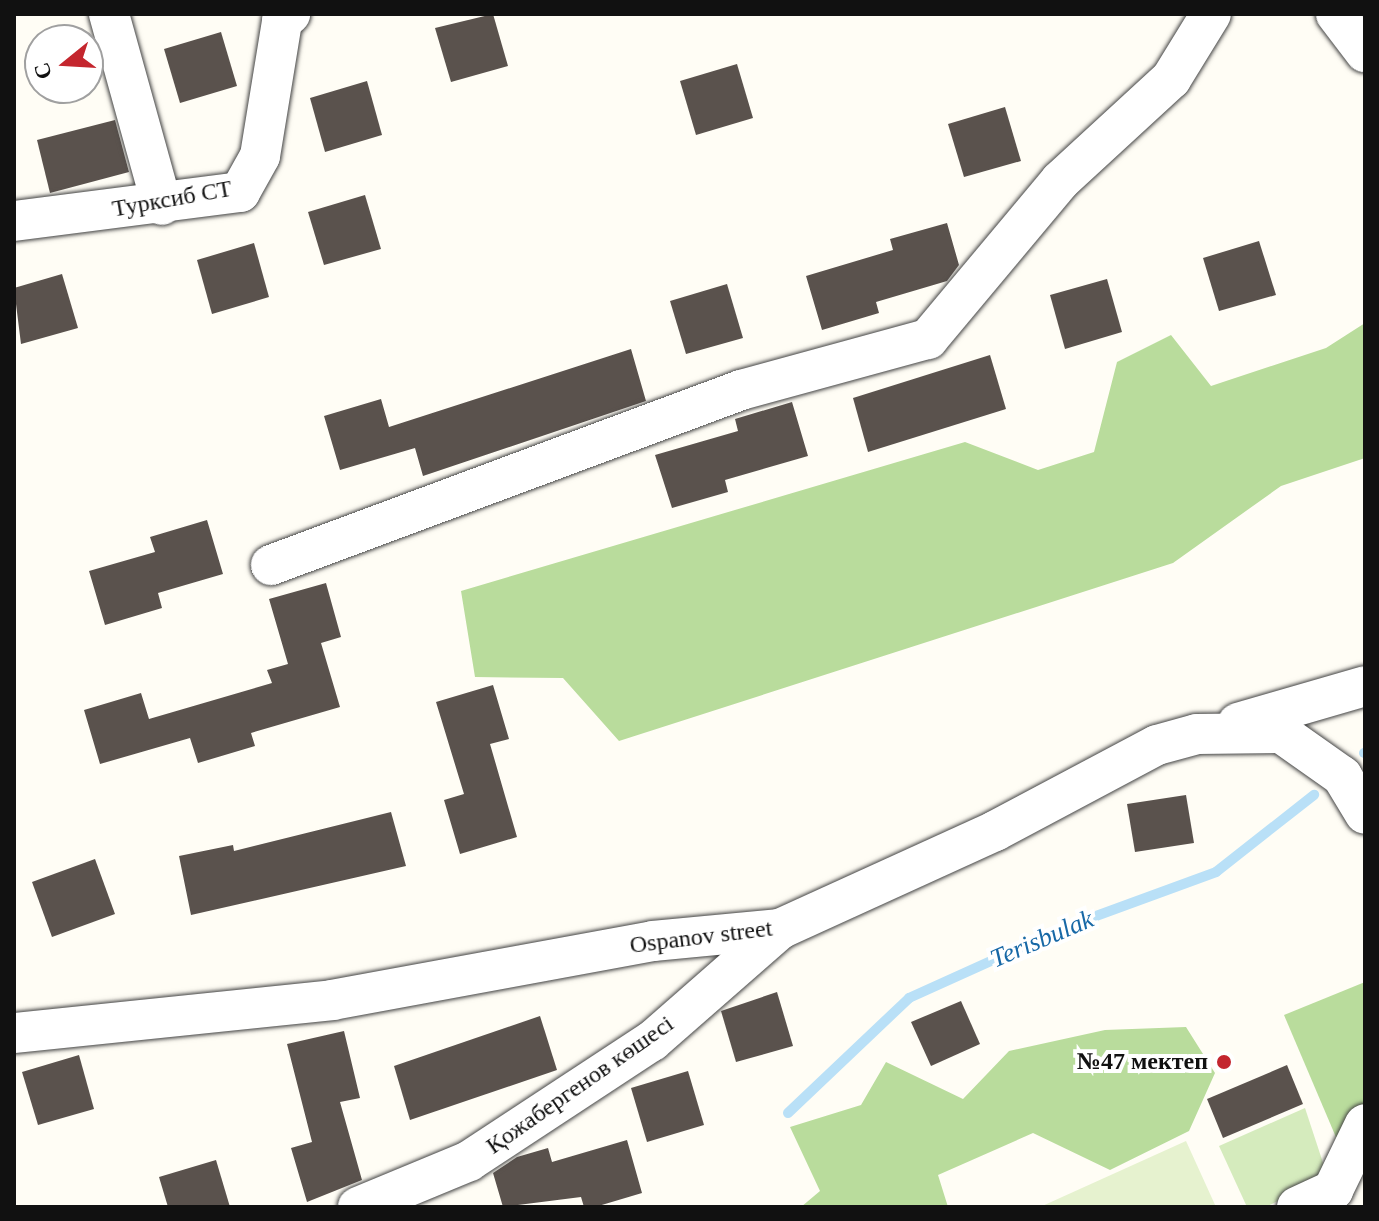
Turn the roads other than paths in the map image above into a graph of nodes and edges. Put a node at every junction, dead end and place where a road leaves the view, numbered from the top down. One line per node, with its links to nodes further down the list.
1 (109, 14): 6 (street)
2 (290, 14): 6 (street, Турксиб СТ)
3 (1211, 14): 8 (street)
4 (1336, 14): 5 (street)
5 (1365, 52)
6 (162, 205): 7 (street, Турксиб СТ)
7 (14, 221)
8 (271, 565)
9 (1365, 686): 10 (street)
10 (1197, 734): 11 (street, Ospanov street); 12 (street, Ospanov street)
11 (1365, 814)
12 (780, 929): 13 (street, Ospanov street); 15 (street, Қожабергенов көшесі)
13 (14, 1033)
14 (1365, 1124): 16 (street)
15 (358, 1207)
16 (1297, 1207)

